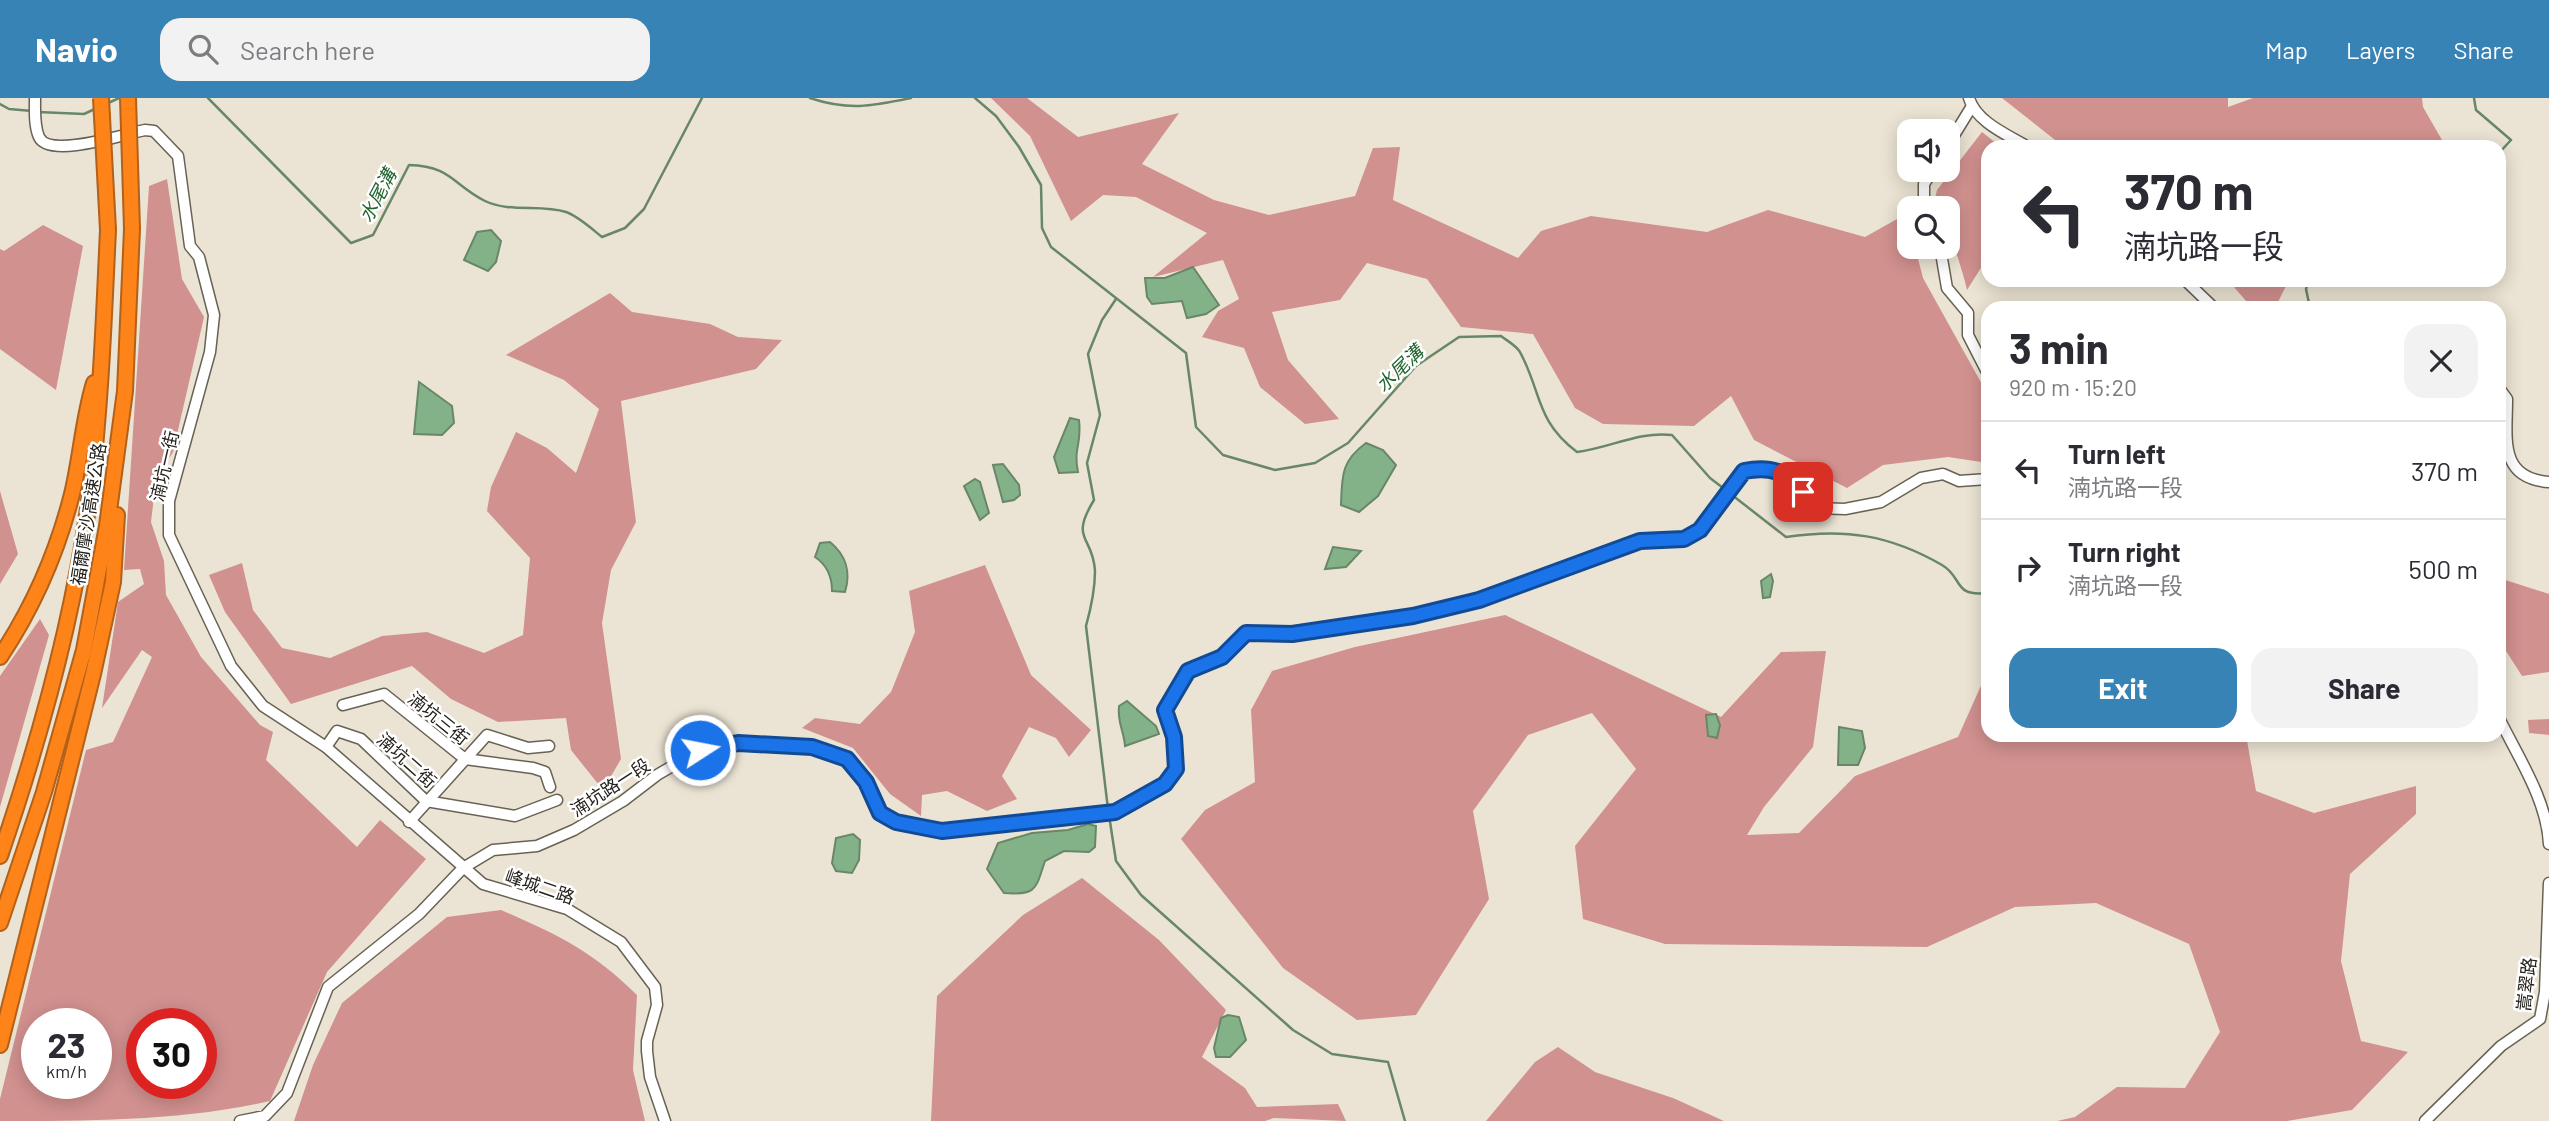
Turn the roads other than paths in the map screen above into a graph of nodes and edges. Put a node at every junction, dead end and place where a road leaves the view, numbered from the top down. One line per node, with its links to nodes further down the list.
1 (35, 98): 22 (street, 湳坑一街)
2 (101, 98): 10 (highway, 福爾摩沙高速公路, bridge)
3 (128, 98): 12 (highway, 福爾摩沙高速公路, bridge)
4 (1970, 102): 5 (street); 6 (street)
5 (1960, 122)
6 (2017, 140)
7 (1942, 259): 11 (street)
8 (2192, 287): 9 (street)
9 (2207, 301)
10 (102, 358): 18 (highway); 29 (highway, 福爾摩沙高速公路)
11 (1981, 360)
12 (125, 391): 32 (highway, 福爾摩沙高速公路); 33 (highway)
13 (2506, 398): 14 (street)
14 (2506, 419)
15 (2506, 442): 17 (street)
16 (1981, 479): 30 (street, 湳坑路一段)
17 (2549, 482)
18 (0, 657)
19 (343, 705): 23 (street, 湳坑三街)
20 (2506, 733): 28 (street)
21 (549, 746): 23 (street)
22 (326, 747): 26 (street, 湳坑二街); 27 (street, 湳坑一街)
23 (465, 759): 24 (street, 湳坑三街); 26 (street)
24 (550, 787)
25 (557, 800): 26 (street, 湳坑二街)
26 (426, 801): 27 (street)
27 (409, 822): 30 (street, 湳坑一街)
28 (2549, 844)
29 (0, 856)
30 (463, 868): 36 (street, 湳坑路一段); 37 (street, 峰城二路)
31 (2549, 883): 38 (street, 嵩翠路)
32 (0, 923)
33 (25, 941): 34 (highway); 35 (highway)
34 (0, 1021)
35 (0, 1045)
36 (240, 1121)
37 (665, 1121)
38 (2424, 1121)

